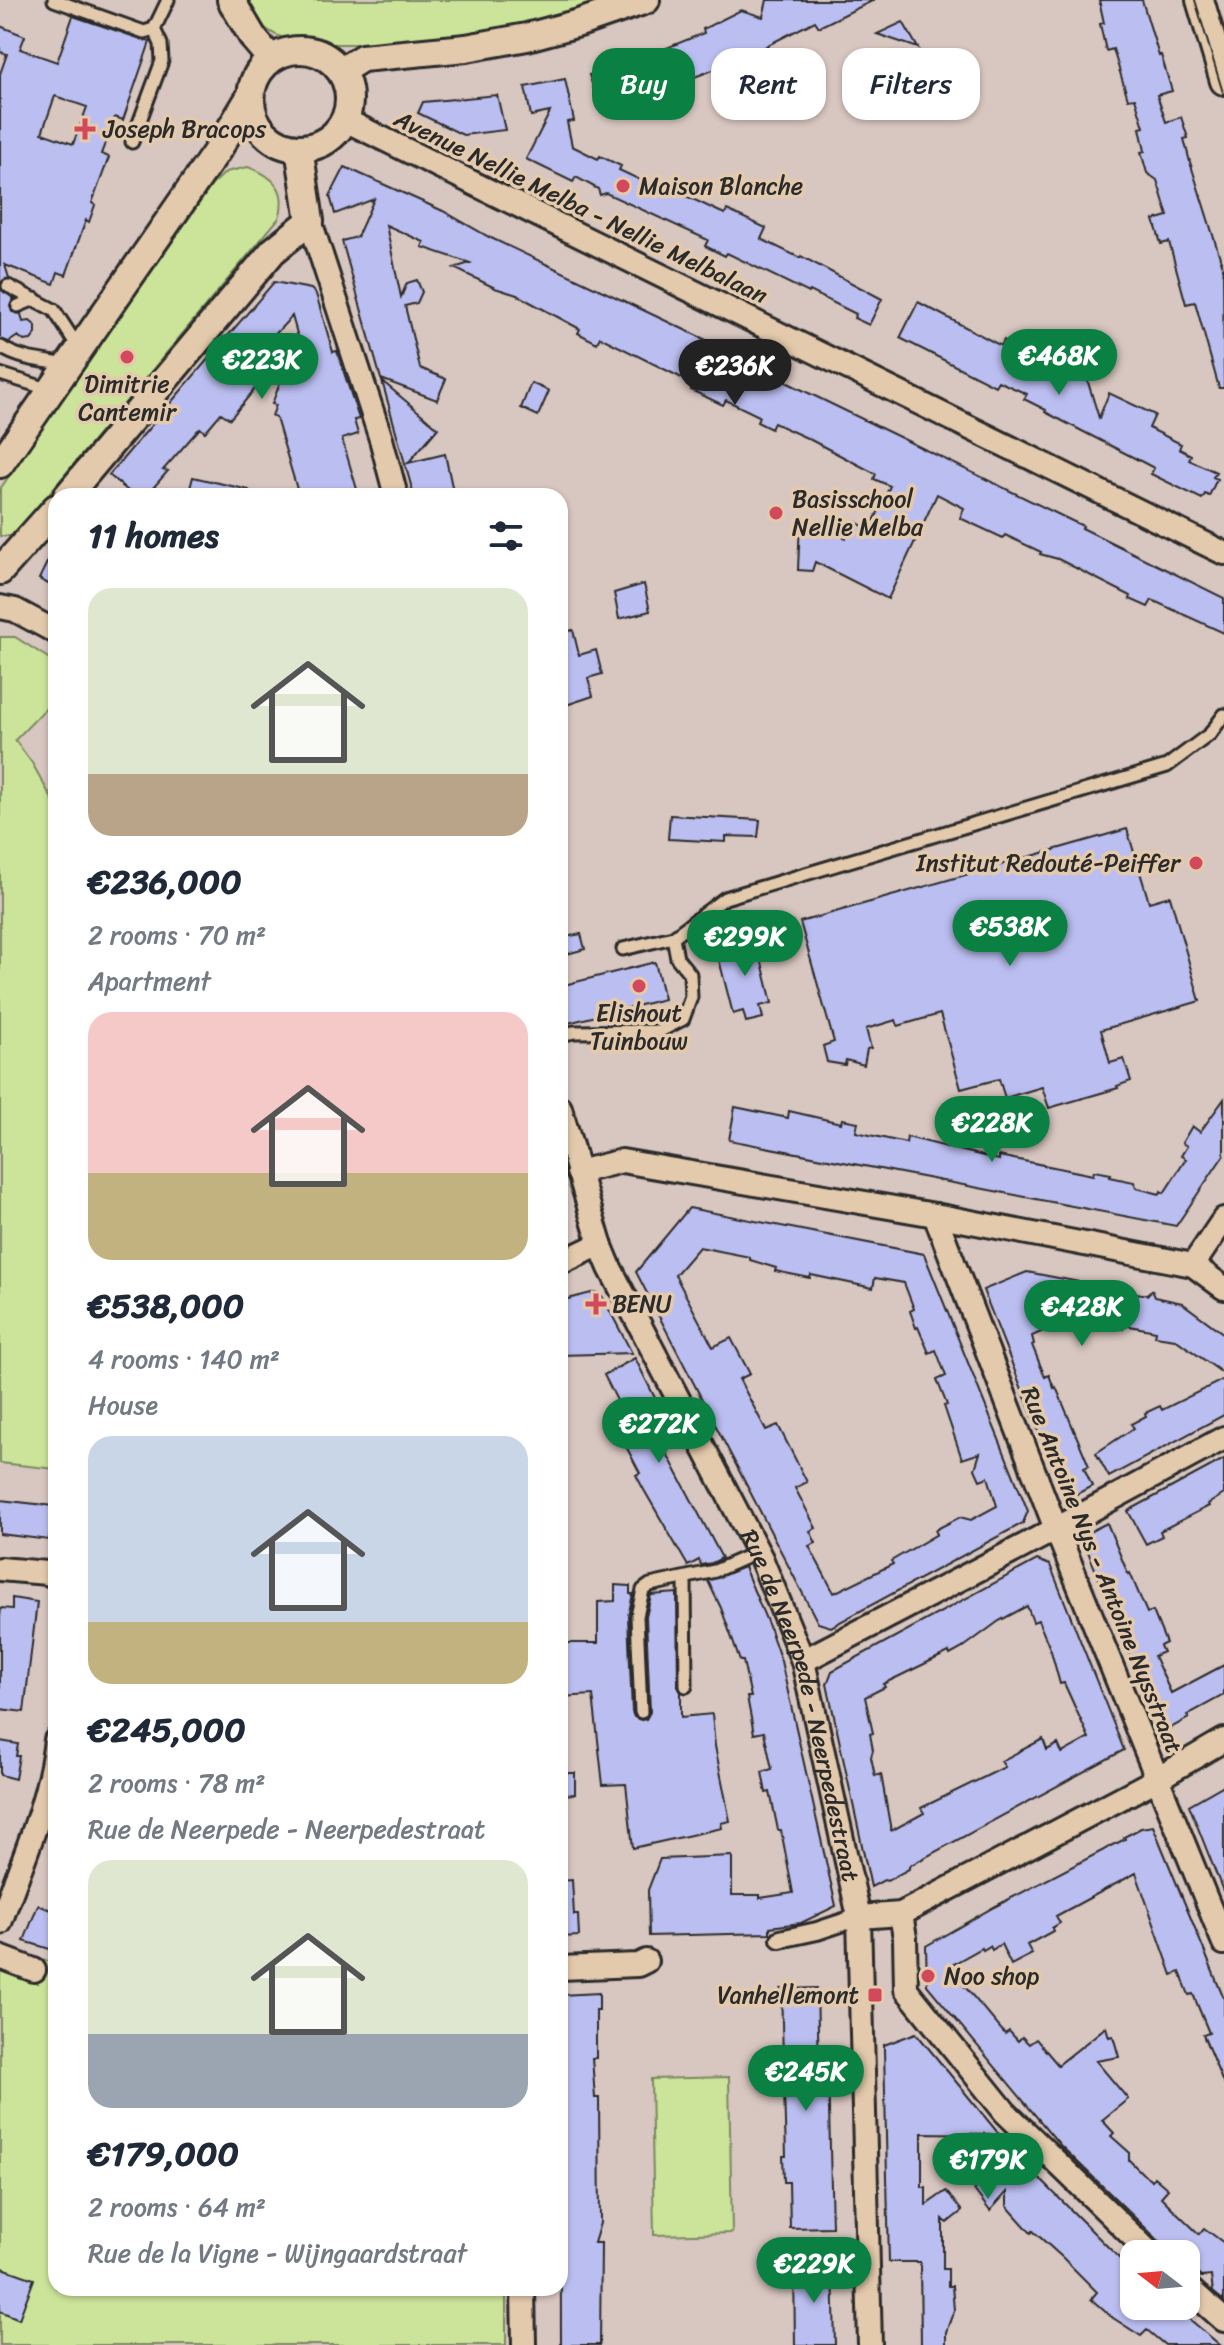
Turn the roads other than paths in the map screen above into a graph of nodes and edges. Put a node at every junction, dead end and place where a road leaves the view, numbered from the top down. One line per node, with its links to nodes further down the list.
1 (54, 0): 6 (lane)
2 (231, 0): 7 (street)
3 (646, 0): 8 (street)
4 (163, 1): 6 (lane)
5 (1210, 10): 9 (street)
6 (154, 29): 12 (lane)
7 (271, 59): 8 (street); 10 (street)
8 (341, 71): 11 (street)
9 (1224, 81)
10 (251, 95): 13 (street); 19 (street)
11 (345, 120): 13 (street); 26 (street, Avenue Nellie Melba - Nellie Melbalaan)
12 (132, 142)
13 (299, 148): 14 (street)
14 (310, 221): 23 (street); 24 (street)
15 (8, 286): 16 (lane)
16 (35, 299): 17 (lane); 19 (lane)
17 (18, 306)
18 (1, 347): 19 (lane)
19 (74, 357): 21 (street)
20 (0, 374): 21 (lane)
21 (52, 390): 22 (street)
22 (0, 464)
23 (74, 488)
24 (394, 488)
25 (48, 517): 27 (street)
26 (1224, 553)
27 (0, 571)
28 (0, 607): 29 (street)
29 (48, 628)
30 (1224, 715): 31 (lane)
31 (673, 937): 32 (lane); 33 (lane)
32 (623, 949)
33 (568, 1033)
34 (568, 1136): 35 (street, Rue de Neerpede - Neerpedestraat)
35 (578, 1172): 36 (street); 38 (street, Rue de Neerpede - Neerpedestraat)
36 (935, 1215): 40 (street); 43 (street, Rue Antoine Nys - Antoine Nysstraat)
37 (1224, 1219): 40 (street)
38 (600, 1244): 39 (street); 44 (street, Rue de Neerpede - Neerpedestraat)
39 (568, 1259)
40 (1193, 1265): 41 (street)
41 (1224, 1288)
42 (1224, 1438): 43 (street)
43 (1056, 1529): 48 (street); 52 (street, Rue Antoine Nys - Antoine Nysstraat)
44 (758, 1552): 47 (lane); 48 (street, Rue de Neerpede - Neerpedestraat)
45 (0, 1569): 46 (street)
46 (48, 1573)
47 (685, 1580): 49 (lane); 50 (lane)
48 (803, 1661): 55 (street, Rue de Neerpede - Neerpedestraat)
49 (686, 1686)
50 (641, 1712)
51 (1224, 1740): 52 (street)
52 (1157, 1779): 54 (street); 58 (street, Rue Antoine Nys - Antoine Nysstraat)
53 (48, 1781): 56 (street)
54 (901, 1914): 55 (street); 63 (street)
55 (859, 1917): 57 (street); 68 (street, Rue de Neerpede - Neerpedestraat)
56 (0, 1923)
57 (780, 1939)
58 (1224, 1943)
59 (0, 1957): 62 (street)
60 (646, 1961): 61 (street)
61 (568, 1968)
62 (34, 1970)
63 (1137, 2240)
64 (523, 2296): 67 (street)
65 (1215, 2302): 66 (street)
66 (1224, 2320)
67 (524, 2345)
68 (870, 2345)

